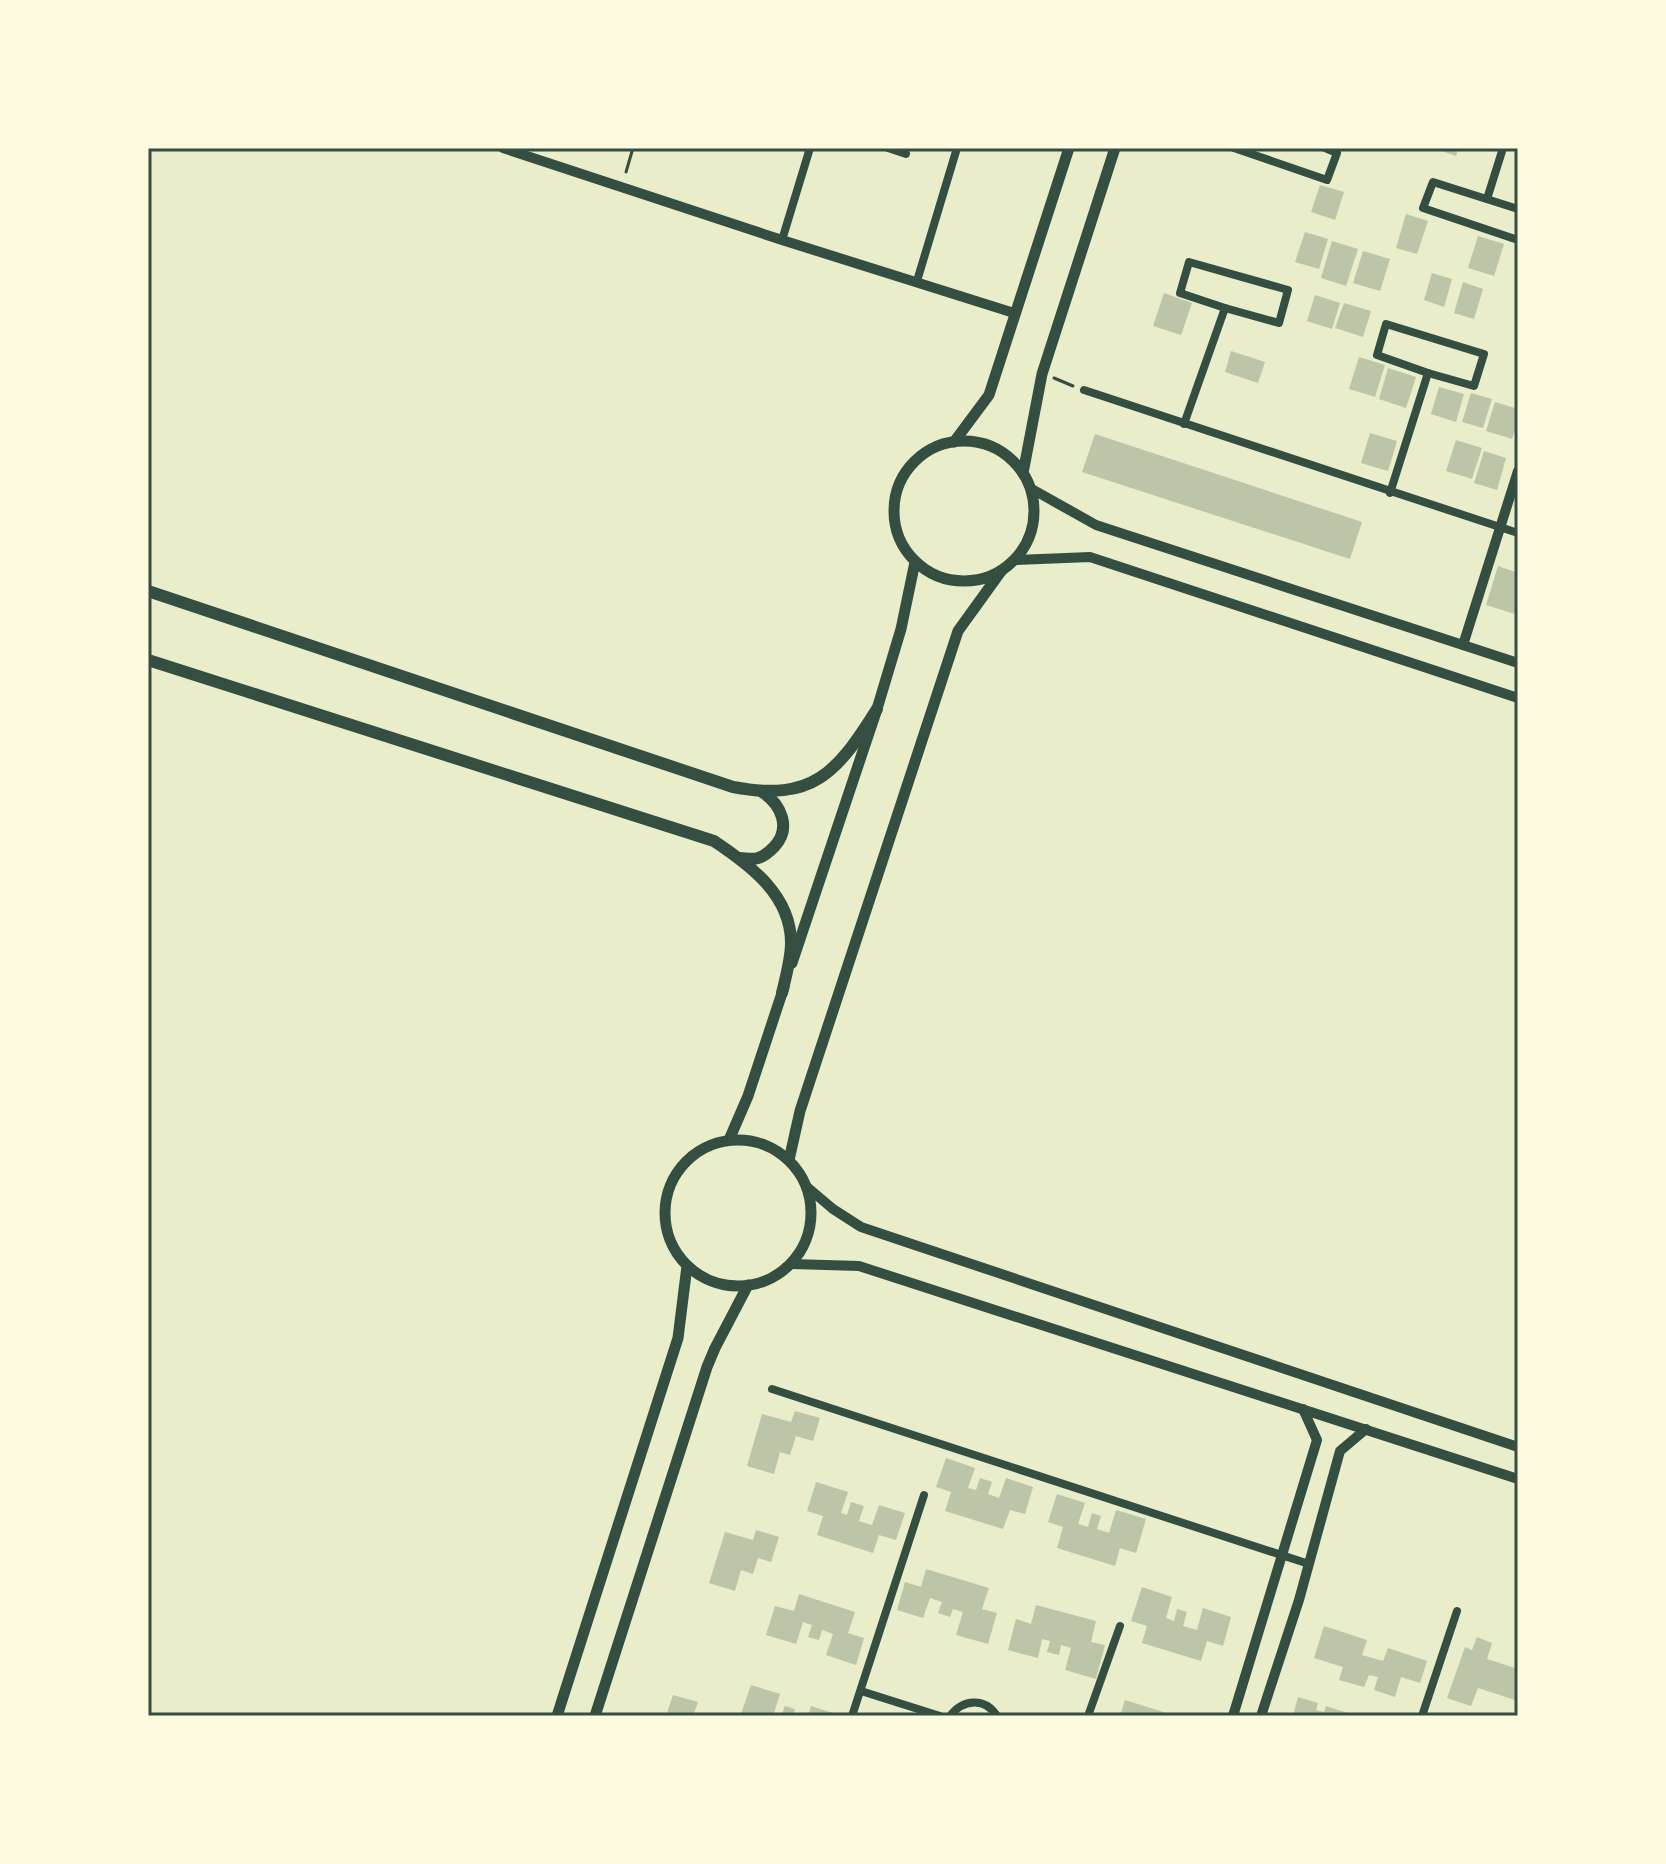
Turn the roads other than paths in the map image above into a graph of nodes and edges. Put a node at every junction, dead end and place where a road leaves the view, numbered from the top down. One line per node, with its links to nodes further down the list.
1 (503, 148): 13 (street)
2 (810, 148): 13 (street)
3 (888, 148): 10 (street)
4 (957, 148): 15 (street)
5 (1069, 148): 17 (main road)
6 (1115, 148): 23 (main road)
7 (1234, 148): 8 (street)
8 (1325, 148)
9 (1503, 148): 11 (street)
10 (906, 154)
11 (1487, 199): 12 (street); 14 (street)
12 (1518, 209)
13 (782, 240): 15 (street)
14 (1518, 240)
15 (917, 281): 17 (street)
16 (1225, 308): 16 (street); 20 (street)
17 (1014, 313): 21 (main road)
18 (1428, 373): 18 (street); 25 (street)
19 (1084, 390): 20 (street)
20 (1184, 424): 25 (street)
21 (954, 442): 23 (main road); 29 (main road)
22 (1518, 471): 26 (street)
23 (1023, 473): 24 (main road)
24 (1030, 488): 28 (main road); 32 (street)
25 (1390, 493): 26 (street)
26 (1500, 527): 27 (street); 32 (street)
27 (1518, 533)
28 (1015, 560): 30 (main road); 35 (street)
29 (915, 562): 30 (main road); 36 (main road)
30 (1002, 570): 41 (main road)
31 (148, 591): 37 (main road)
32 (1463, 645): 34 (street)
33 (148, 660): 38 (main road)
34 (1518, 663)
35 (1518, 698)
36 (877, 709): 37 (main road); 39 (main road)
37 (760, 792): 38 (main road)
38 (739, 858): 39 (main road)
39 (782, 993): 40 (main road)
40 (729, 1140): 41 (main road); 44 (main road)
41 (789, 1160): 42 (main road)
42 (807, 1187): 43 (main road); 49 (street)
43 (792, 1264): 45 (main road); 47 (street)
44 (687, 1266): 45 (main road); 57 (main road)
45 (748, 1285): 58 (main road)
46 (772, 1389): 52 (street)
47 (1303, 1409): 48 (street); 52 (street)
48 (1366, 1429): 50 (street); 53 (street)
49 (1518, 1447)
50 (1518, 1479)
51 (924, 1495): 56 (street)
52 (1282, 1556): 53 (street); 64 (street)
53 (1309, 1564): 65 (street)
54 (1457, 1611): 66 (street)
55 (1120, 1626): 63 (street)
56 (861, 1691): 59 (street); 60 (street)
57 (557, 1716)
58 (595, 1716)
59 (852, 1716)
60 (940, 1716)
61 (950, 1716): 62 (street)
62 (997, 1716)
63 (1088, 1716)
64 (1233, 1716)
65 (1261, 1716)
66 (1422, 1716)

